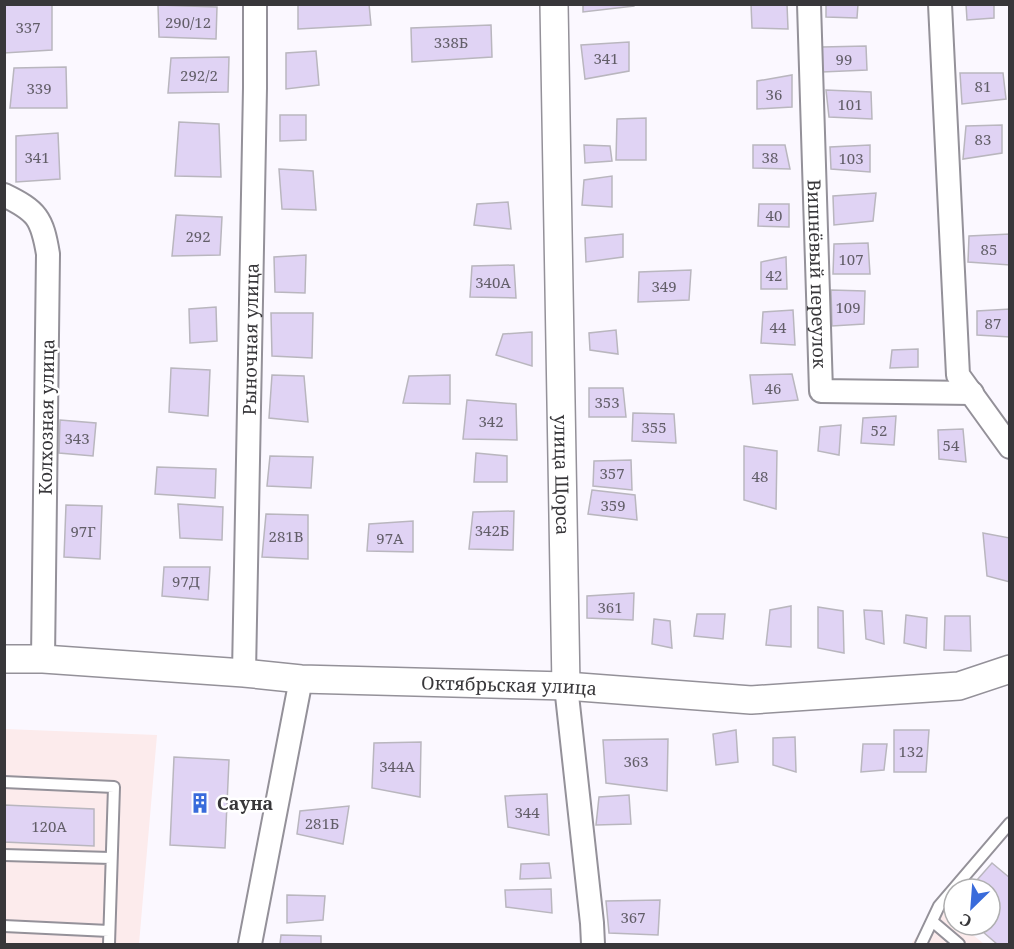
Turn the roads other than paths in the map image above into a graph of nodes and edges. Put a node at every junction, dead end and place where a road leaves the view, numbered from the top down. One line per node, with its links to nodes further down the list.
1 (255, 4): 11 (street, Рыночная улица)
2 (554, 4): 13 (street, улица Щорса)
3 (809, 4): 6 (street, Вишнёвый переулок)
4 (940, 4): 6 (street)
5 (4, 195): 9 (street, Колхозная улица)
6 (972, 393): 7 (street)
7 (1010, 447)
8 (4, 659): 9 (street, Октябрьская улица)
9 (43, 659): 11 (street, Октябрьская улица)
10 (1010, 669): 13 (street, Октябрьская улица)
11 (244, 673): 12 (street, Октябрьская улица)
12 (301, 679): 13 (street, Октябрьская улица); 22 (street)
13 (566, 686): 23 (street, улица Щорса)
14 (4, 782): 17 (lane)
15 (1010, 823): 18 (lane)
16 (4, 855): 17 (lane)
17 (111, 858): 20 (lane)
18 (932, 921): 24 (lane); 25 (lane)
19 (4, 926): 20 (lane)
20 (109, 931): 21 (lane)
21 (109, 945)
22 (250, 945)
23 (592, 945)
24 (921, 945)
25 (959, 945)

